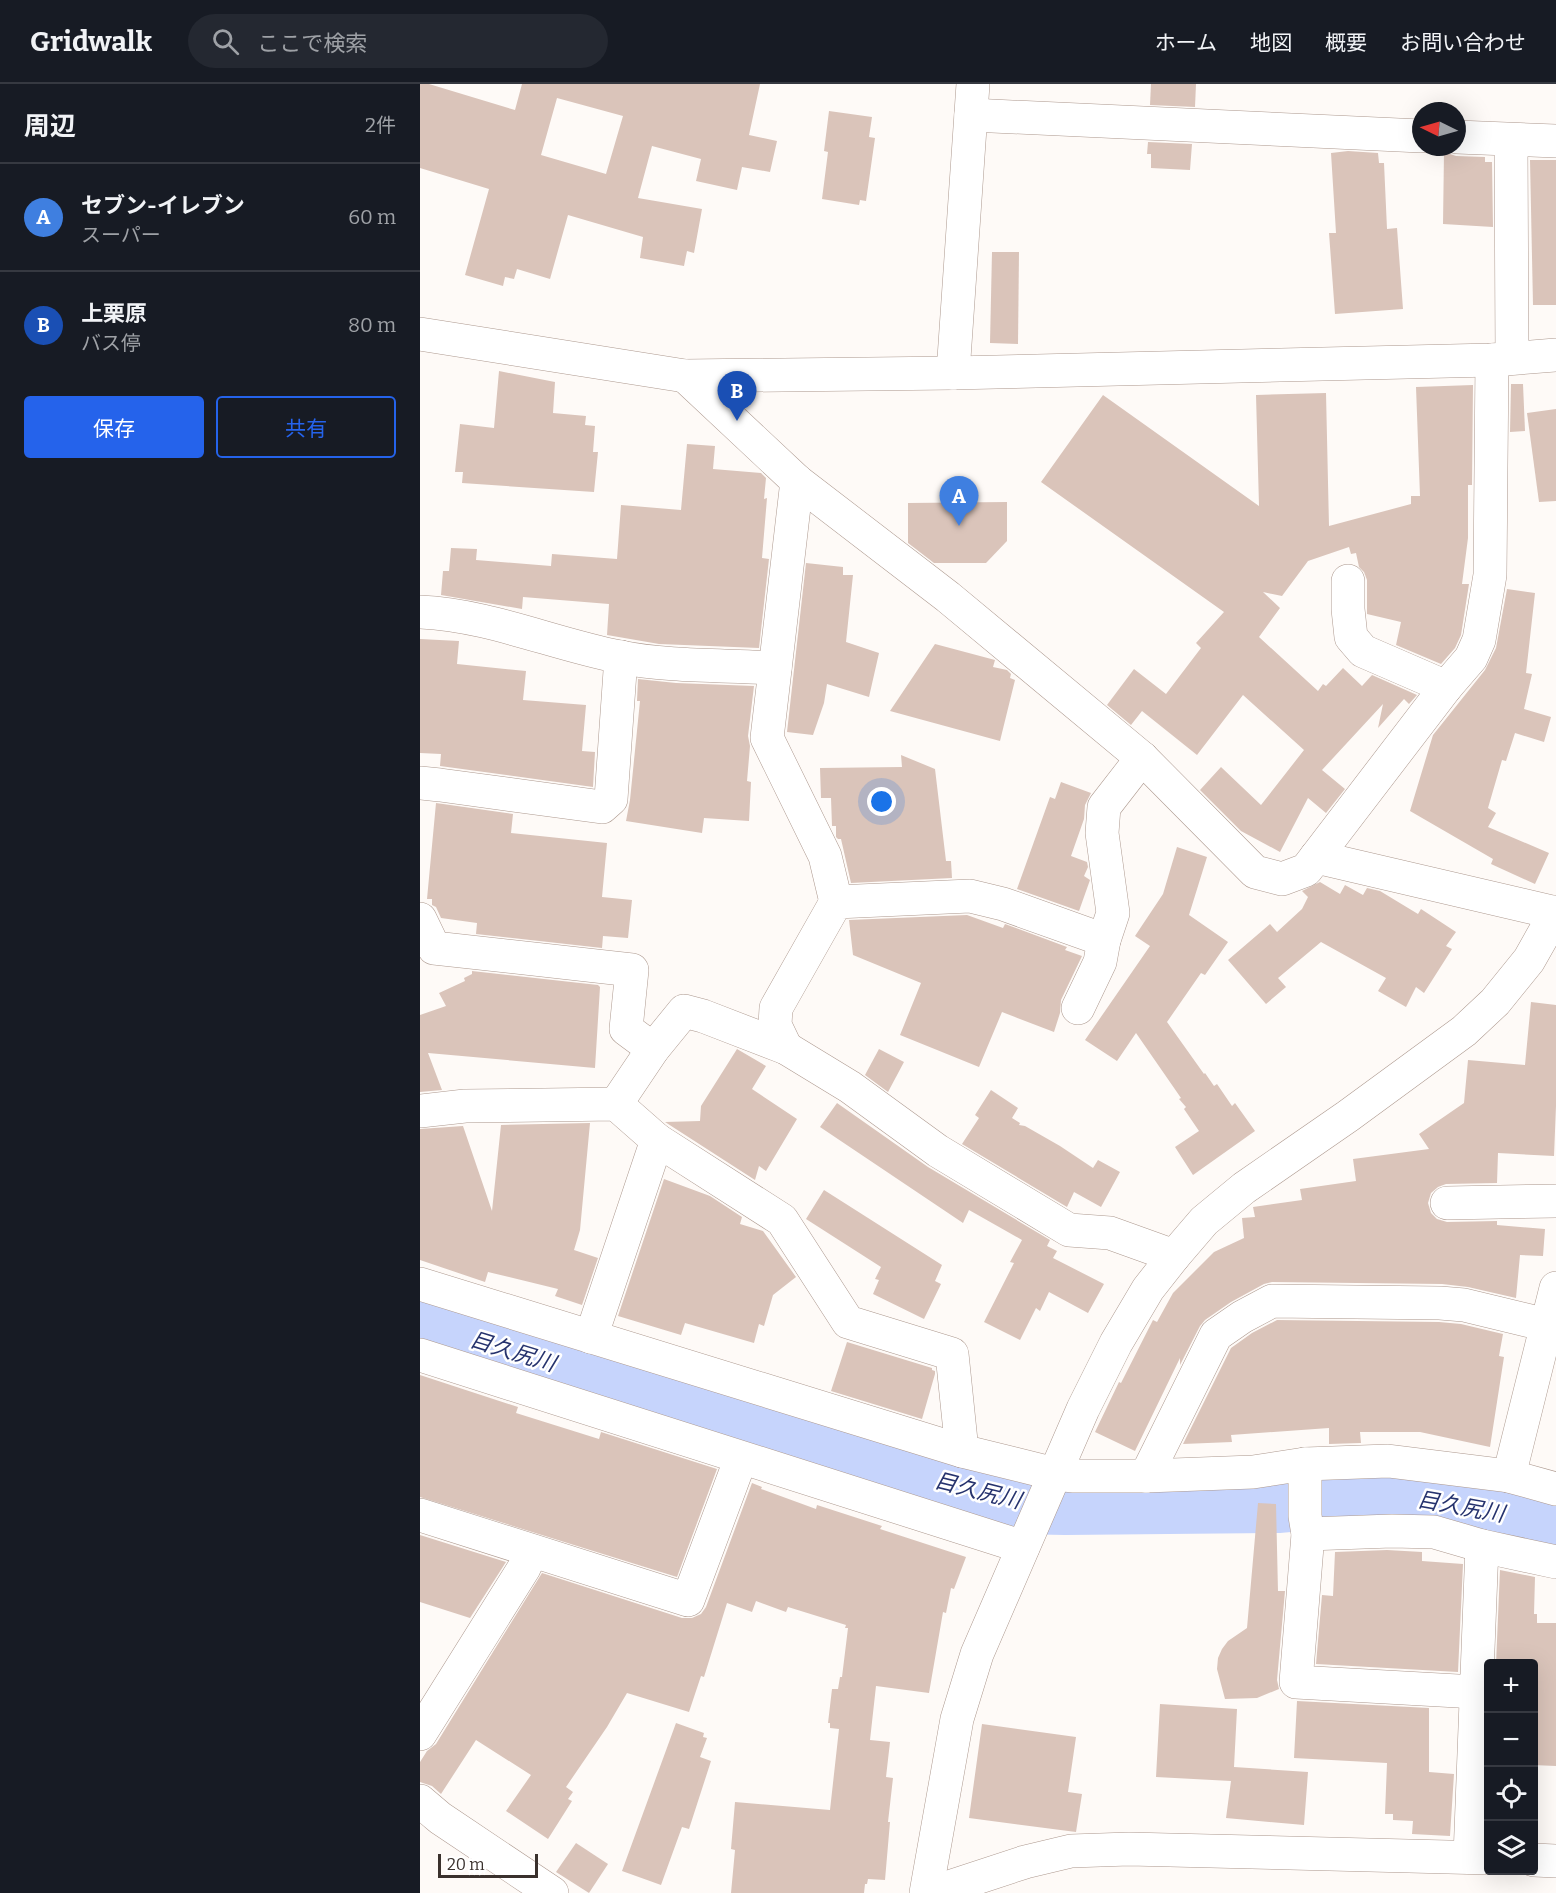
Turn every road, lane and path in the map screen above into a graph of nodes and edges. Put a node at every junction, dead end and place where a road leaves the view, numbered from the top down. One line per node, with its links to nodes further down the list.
1 (972, 99): 2 (street); 9 (street)
2 (1412, 135)
3 (1466, 138): 4 (street)
4 (1511, 140): 5 (street); 8 (street)
5 (1556, 141)
6 (420, 334): 10 (street)
7 (1556, 355): 8 (street)
8 (1502, 359): 9 (street); 16 (street)
9 (953, 373): 10 (street)
10 (685, 376): 11 (street)
11 (797, 481): 15 (street); 17 (street)
12 (1348, 581): 16 (street)
13 (420, 612): 14 (street)
14 (621, 657): 15 (street); 18 (street)
15 (775, 668): 20 (street)
16 (1446, 687): 19 (street)
17 (1142, 758): 19 (street); 23 (street)
18 (421, 792)
19 (1316, 856): 22 (street)
20 (836, 903): 23 (street); 25 (street)
21 (420, 919): 26 (street)
22 (1554, 919): 32 (street)
23 (1104, 940): 24 (street)
24 (1078, 1008)
25 (786, 1048): 26 (street); 32 (street)
26 (652, 1049): 27 (street)
27 (616, 1104): 28 (street); 29 (street)
28 (420, 1111)
29 (657, 1140): 36 (street); 38 (street)
30 (1556, 1202): 31 (street)
31 (1447, 1203)
32 (1174, 1256): 42 (street)
33 (420, 1284): 36 (street)
34 (1556, 1288): 35 (street)
35 (1547, 1325): 40 (street); 41 (street)
36 (591, 1337): 38 (street)
37 (420, 1355): 39 (street)
38 (962, 1451): 42 (street)
39 (741, 1458): 46 (street); 48 (street)
40 (1146, 1476): 42 (street); 44 (street)
41 (1509, 1476): 43 (street); 44 (street)
42 (1051, 1482): 46 (street)
43 (1556, 1489)
44 (1306, 1500): 47 (street); 50 (street)
45 (420, 1515): 48 (street)
46 (1025, 1542): 57 (street)
47 (1482, 1546): 49 (street); 50 (street)
48 (532, 1551): 51 (street)
49 (1556, 1562)
50 (1476, 1692): 53 (street)
51 (420, 1734)
52 (420, 1801): 56 (street)
53 (1479, 1857): 58 (street)
54 (1538, 1860): 55 (street)
55 (1556, 1861)
56 (552, 1893)
57 (926, 1893)
58 (931, 1893)

